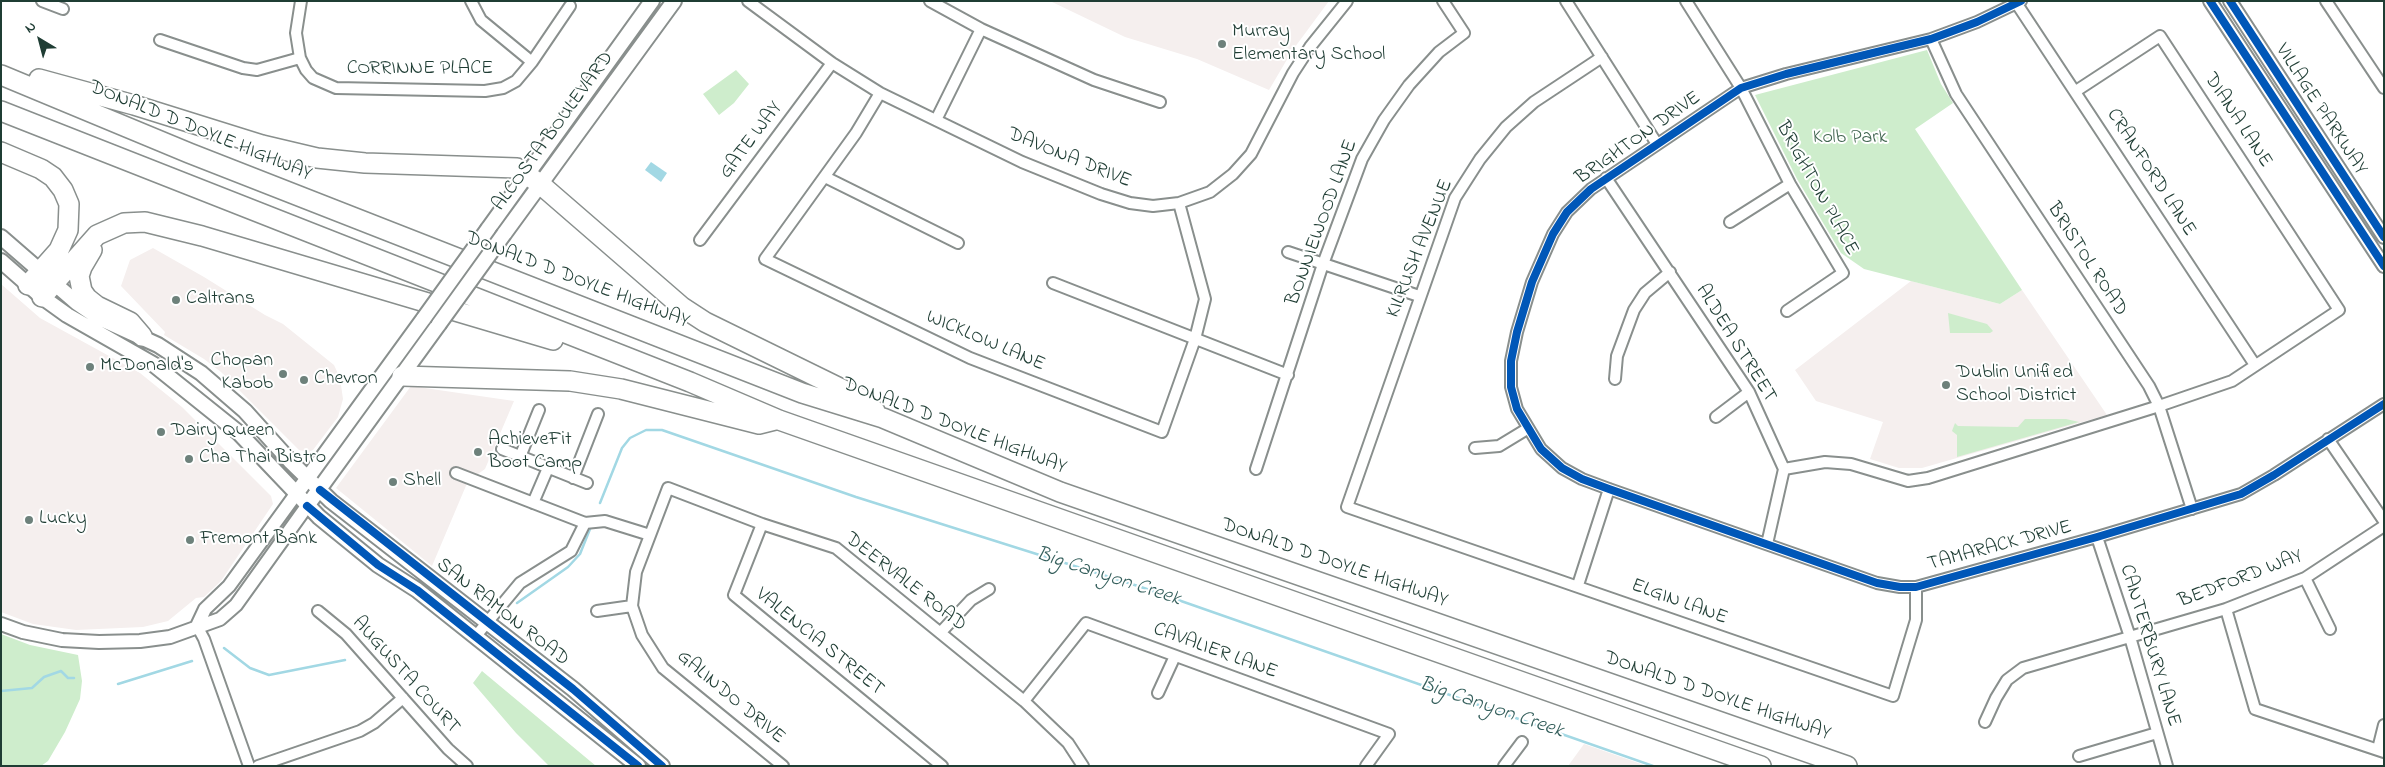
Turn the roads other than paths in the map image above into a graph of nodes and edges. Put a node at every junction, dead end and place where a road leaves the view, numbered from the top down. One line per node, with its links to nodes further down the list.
1 (42, 1): 17 (street)
2 (301, 1): 22 (street, CORRINNE PLACE)
3 (472, 1): 23 (street)
4 (652, 1): 37 (main road, ALCOSTA BOULEVARD)
5 (674, 1): 37 (main road, ALCOSTA BOULEVARD)
6 (748, 1): 24 (street, DAVONA DRIVE)
7 (930, 1): 18 (street)
8 (1347, 1): 39 (street, DAVONA DRIVE)
9 (1443, 1): 48 (street, BONNIEWOOD LANE)
10 (1566, 1): 21 (street)
11 (1686, 1): 26 (street, BRIGHTON PLACE)
12 (2210, 1): 49 (street, VILLAGE PARKWAY)
13 (2230, 1): 43 (street, VILLAGE PARKWAY)
14 (2326, 1): 27 (street)
15 (2018, 2): 19 (street, BRIGHTON DRIVE); 28 (street, CRANFORD LANE)
16 (570, 6): 23 (street, CORRINNE PLACE)
17 (62, 9)
18 (981, 28): 30 (street); 32 (street)
19 (1931, 39): 26 (street, BRIGHTON DRIVE); 66 (street, BRISTOL ROAD)
20 (160, 40): 22 (street)
21 (1602, 57): 33 (street); 53 (street, KILRUSH AVENUE)
22 (300, 58): 23 (street, CORRINNE PLACE)
23 (532, 62)
24 (832, 63): 29 (street, DAVONA DRIVE); 44 (street, GATE WAY)
25 (6, 77): 37 (highway); 70 (highway, DONALD D DOYLE HIGHWAY)
26 (1741, 88): 33 (street, BRIGHTON DRIVE); 38 (street, BRIGHTON PLACE)
27 (2384, 88)
28 (2076, 91): 58 (street, CRANFORD LANE); 58 (street, DIANA LANE)
29 (880, 92): 32 (street, DAVONA DRIVE); 35 (street, WICKLOW LANE)
30 (1160, 102)
31 (1, 110): 63 (highway)
32 (936, 120): 39 (street, DAVONA DRIVE)
33 (1657, 144): 36 (street, BRIGHTON DRIVE)
34 (1, 152): 52 (highway)
35 (825, 177): 45 (street); 56 (street, WICKLOW LANE)
36 (1606, 178): 50 (street, ALDEA STREET); 72 (street, BRIGHTON DRIVE)
37 (534, 179): 61 (main road, ALCOSTA BOULEVARD, bridge); 70 (highway); 81 (main road, ALCOSTA BOULEVARD, bridge)
38 (1790, 184): 40 (street); 54 (street, BRIGHTON PLACE)
39 (1179, 203): 56 (street, WICKLOW LANE)
40 (1730, 222)
41 (105, 230): 52 (highway); 55 (highway); 63 (highway)
42 (1, 237): 52 (main road)
43 (2384, 237)
44 (700, 240)
45 (958, 242)
46 (1288, 252): 48 (street)
47 (1, 260): 52 (main road)
48 (1323, 264): 53 (street); 60 (street, BONNIEWOOD LANE)
49 (2384, 266)
50 (1670, 272): 62 (street); 64 (street, ALDEA STREET)
51 (1053, 283): 56 (street)
52 (41, 285): 55 (main road, SAN RAMON ROAD); 57 (main road)
53 (1419, 296): 90 (street, KILRUSH AVENUE)
54 (1787, 311)
55 (142, 336): 59 (main road, SAN RAMON ROAD)
56 (1195, 339): 60 (street)
57 (133, 352): 59 (main road); 87 (main road, SAN RAMON ROAD)
58 (2255, 365): 66 (street)
59 (193, 368): 81 (main road, SAN RAMON ROAD)
60 (1288, 375): 78 (street, BONNIEWOOD LANE)
61 (402, 376): 71 (highway); 86 (main road, ALCOSTA BOULEVARD)
62 (1615, 379)
63 (690, 382): 71 (highway)
64 (1749, 392): 69 (street); 79 (street, ALDEA STREET)
65 (2384, 404): 73 (street, TAMARACK DRIVE)
66 (2159, 406): 79 (street); 91 (street, BRISTOL ROAD)
67 (539, 410): 76 (street)
68 (598, 414): 82 (street)
69 (1716, 416)
70 (883, 418): 135 (highway, DONALD D DOYLE HIGHWAY)
71 (779, 420): 134 (highway)
72 (1528, 429): 74 (street); 85 (street, BRIGHTON DRIVE)
73 (2328, 439): 91 (street, TAMARACK DRIVE); 92 (street)
74 (1475, 448)
75 (502, 450): 76 (street)
76 (520, 457): 77 (street)
77 (548, 468): 82 (street); 88 (street)
78 (1256, 469)
79 (1784, 469): 98 (street)
80 (456, 473): 88 (street)
81 (308, 478): 86 (main road, SAN RAMON ROAD); 87 (main road, ALCOSTA BOULEVARD)
82 (574, 478): 83 (street)
83 (587, 483)
84 (668, 488): 94 (street, DEERVALE ROAD); 96 (street, GALINDO DRIVE)
85 (1609, 489): 98 (street, TAMARACK DRIVE); 100 (street)
86 (320, 490): 89 (main road, ALCOSTA BOULEVARD); 107 (main road, SAN RAMON ROAD)
87 (296, 494): 89 (main road, SAN RAMON ROAD); 109 (street)
88 (533, 503): 93 (street)
89 (307, 506): 109 (street); 112 (main road, SAN RAMON ROAD)
90 (1347, 507): 100 (street, ELGIN LANE)
91 (2192, 509): 97 (street, TAMARACK DRIVE)
92 (2384, 522)
93 (585, 523): 96 (street); 107 (street)
94 (762, 524): 111 (street, DEERVALE ROAD); 130 (street, VALENCIA STREET)
95 (2384, 526): 99 (street, BEDFORD WAY)
96 (650, 535): 103 (street, GALINDO DRIVE)
97 (2097, 537): 101 (street, TAMARACK DRIVE); 113 (street, CANTERBURY LANE)
98 (1767, 544): 101 (street, TAMARACK DRIVE)
99 (2305, 578): 104 (street, BEDFORD WAY); 110 (street)
100 (1578, 585): 101 (street, ELGIN LANE)
101 (1916, 587)
102 (989, 588): 111 (street)
103 (632, 606): 105 (street); 129 (street, GALINDO DRIVE)
104 (2226, 609): 113 (street, BEDFORD WAY); 122 (street)
105 (597, 610)
106 (318, 611): 116 (street, AUGUSTA COURT)
107 (488, 622): 112 (street); 128 (main road, SAN RAMON ROAD)
108 (1, 624): 109 (street)
109 (197, 626): 124 (street)
110 (2330, 629)
111 (941, 632): 117 (street, DEERVALE ROAD)
112 (475, 637): 127 (main road, SAN RAMON ROAD)
113 (2130, 637): 118 (street, BEDFORD WAY); 120 (street, CANTERBURY LANE)
114 (1175, 656): 115 (street); 117 (street, CAVALIER LANE); 132 (street, CAVALIER LANE)
115 (1158, 693)
116 (403, 698): 125 (street); 126 (street, AUGUSTA COURT)
117 (1024, 701): 131 (street, DEERVALE ROAD)
118 (1985, 722)
119 (2384, 725): 122 (street)
120 (2157, 733): 123 (street); 136 (street, CANTERBURY LANE)
121 (1522, 742): 133 (street)
122 (2381, 750)
123 (2079, 756)
124 (249, 766)
125 (258, 766)
126 (467, 766)
127 (638, 766)
128 (662, 766)
129 (783, 766)
130 (942, 766)
131 (1083, 766)
132 (1366, 766)
133 (1504, 766)
134 (1760, 766)
135 (1847, 766)
136 (2167, 766)

